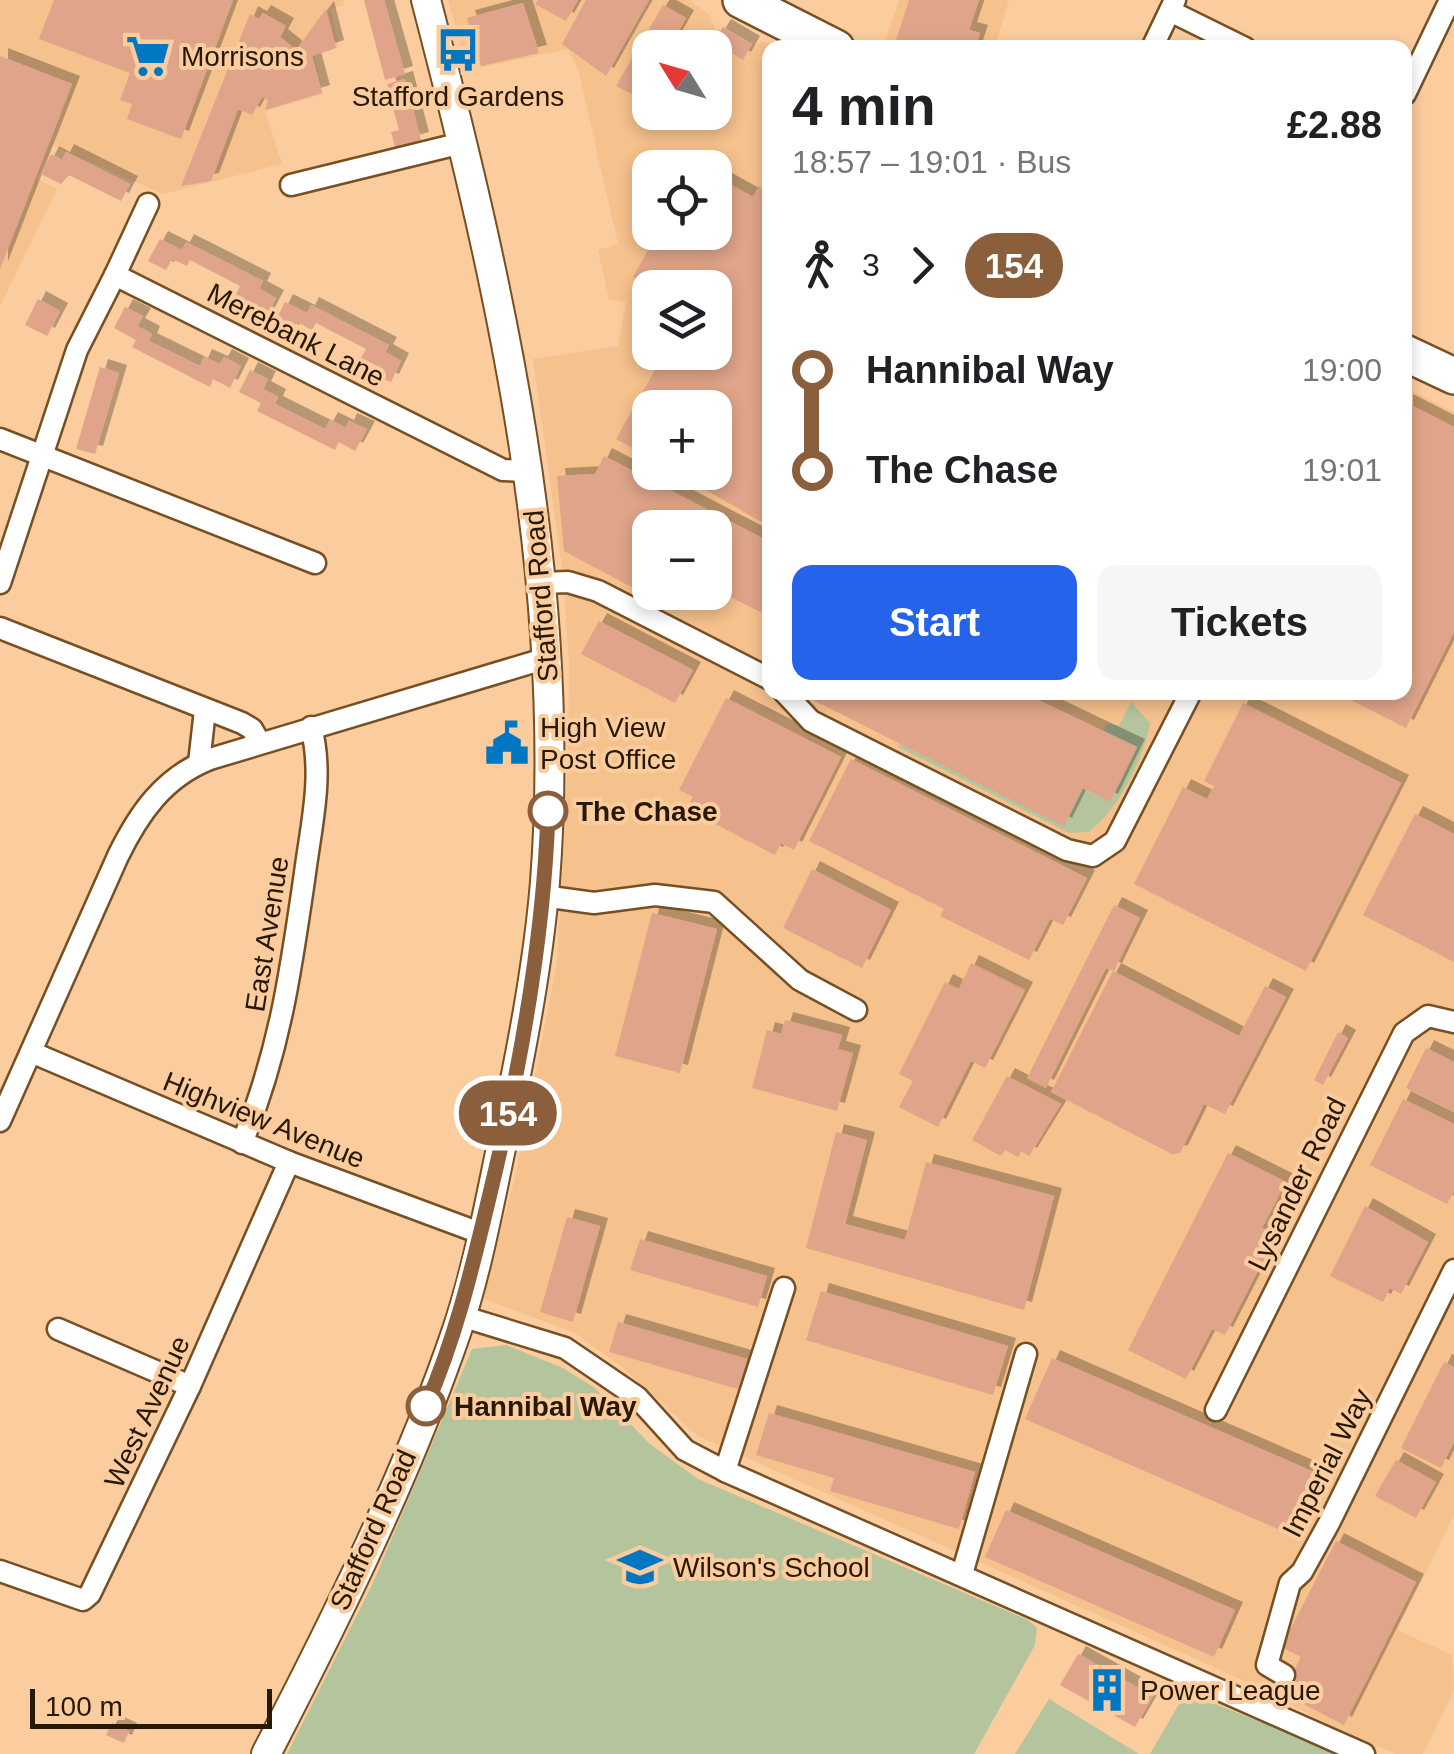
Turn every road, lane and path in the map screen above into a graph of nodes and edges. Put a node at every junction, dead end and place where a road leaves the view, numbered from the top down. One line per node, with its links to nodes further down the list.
1 (426, 0): 9 (main road, Stafford Road)
2 (741, 0): 5 (highway)
3 (1450, 0): 8 (street)
4 (1173, 3): 6 (street); 7 (street)
5 (820, 40)
6 (1156, 40)
7 (1232, 40)
8 (1412, 79)
9 (462, 143): 10 (street); 17 (main road, Stafford Road)
10 (292, 185)
11 (148, 204): 12 (street)
12 (115, 274): 16 (street); 17 (street, Merebank Lane)
13 (1412, 356): 14 (highway)
14 (1454, 376)
15 (0, 439): 16 (street)
16 (45, 456): 18 (street); 19 (street)
17 (530, 471): 20 (main road, Stafford Road)
18 (315, 562)
19 (0, 583)
20 (542, 583): 22 (main road, Stafford Road); 23 (street)
21 (0, 628): 26 (street)
22 (547, 658): 27 (street); 30 (main road, Stafford Road)
23 (762, 674)
24 (791, 700): 25 (street)
25 (1187, 700)
26 (206, 710): 28 (street); 29 (street)
27 (311, 727): 28 (street); 35 (street, East Avenue)
28 (260, 743): 29 (street)
29 (199, 763): 33 (street)
30 (544, 896): 31 (street); 37 (main road, Stafford Road)
31 (856, 1010)
32 (1454, 1022): 44 (street, Lysander Road)
33 (30, 1052): 34 (street); 35 (street, Highview Avenue)
34 (0, 1122)
35 (242, 1143): 36 (street, Highview Avenue)
36 (288, 1162): 37 (street, Highview Avenue); 43 (street, West Avenue)
37 (480, 1233): 40 (main road, Stafford Road)
38 (1454, 1270): 48 (street, Imperial Way)
39 (784, 1288): 45 (street)
40 (462, 1316): 45 (street); 49 (main road, Stafford Road)
41 (58, 1330): 43 (street)
42 (1026, 1354): 47 (street)
43 (190, 1386): 46 (street, West Avenue)
44 (1216, 1410)
45 (725, 1471): 47 (street)
46 (0, 1572)
47 (962, 1574): 50 (street)
48 (1284, 1675)
49 (266, 1754)
50 (1364, 1754)

